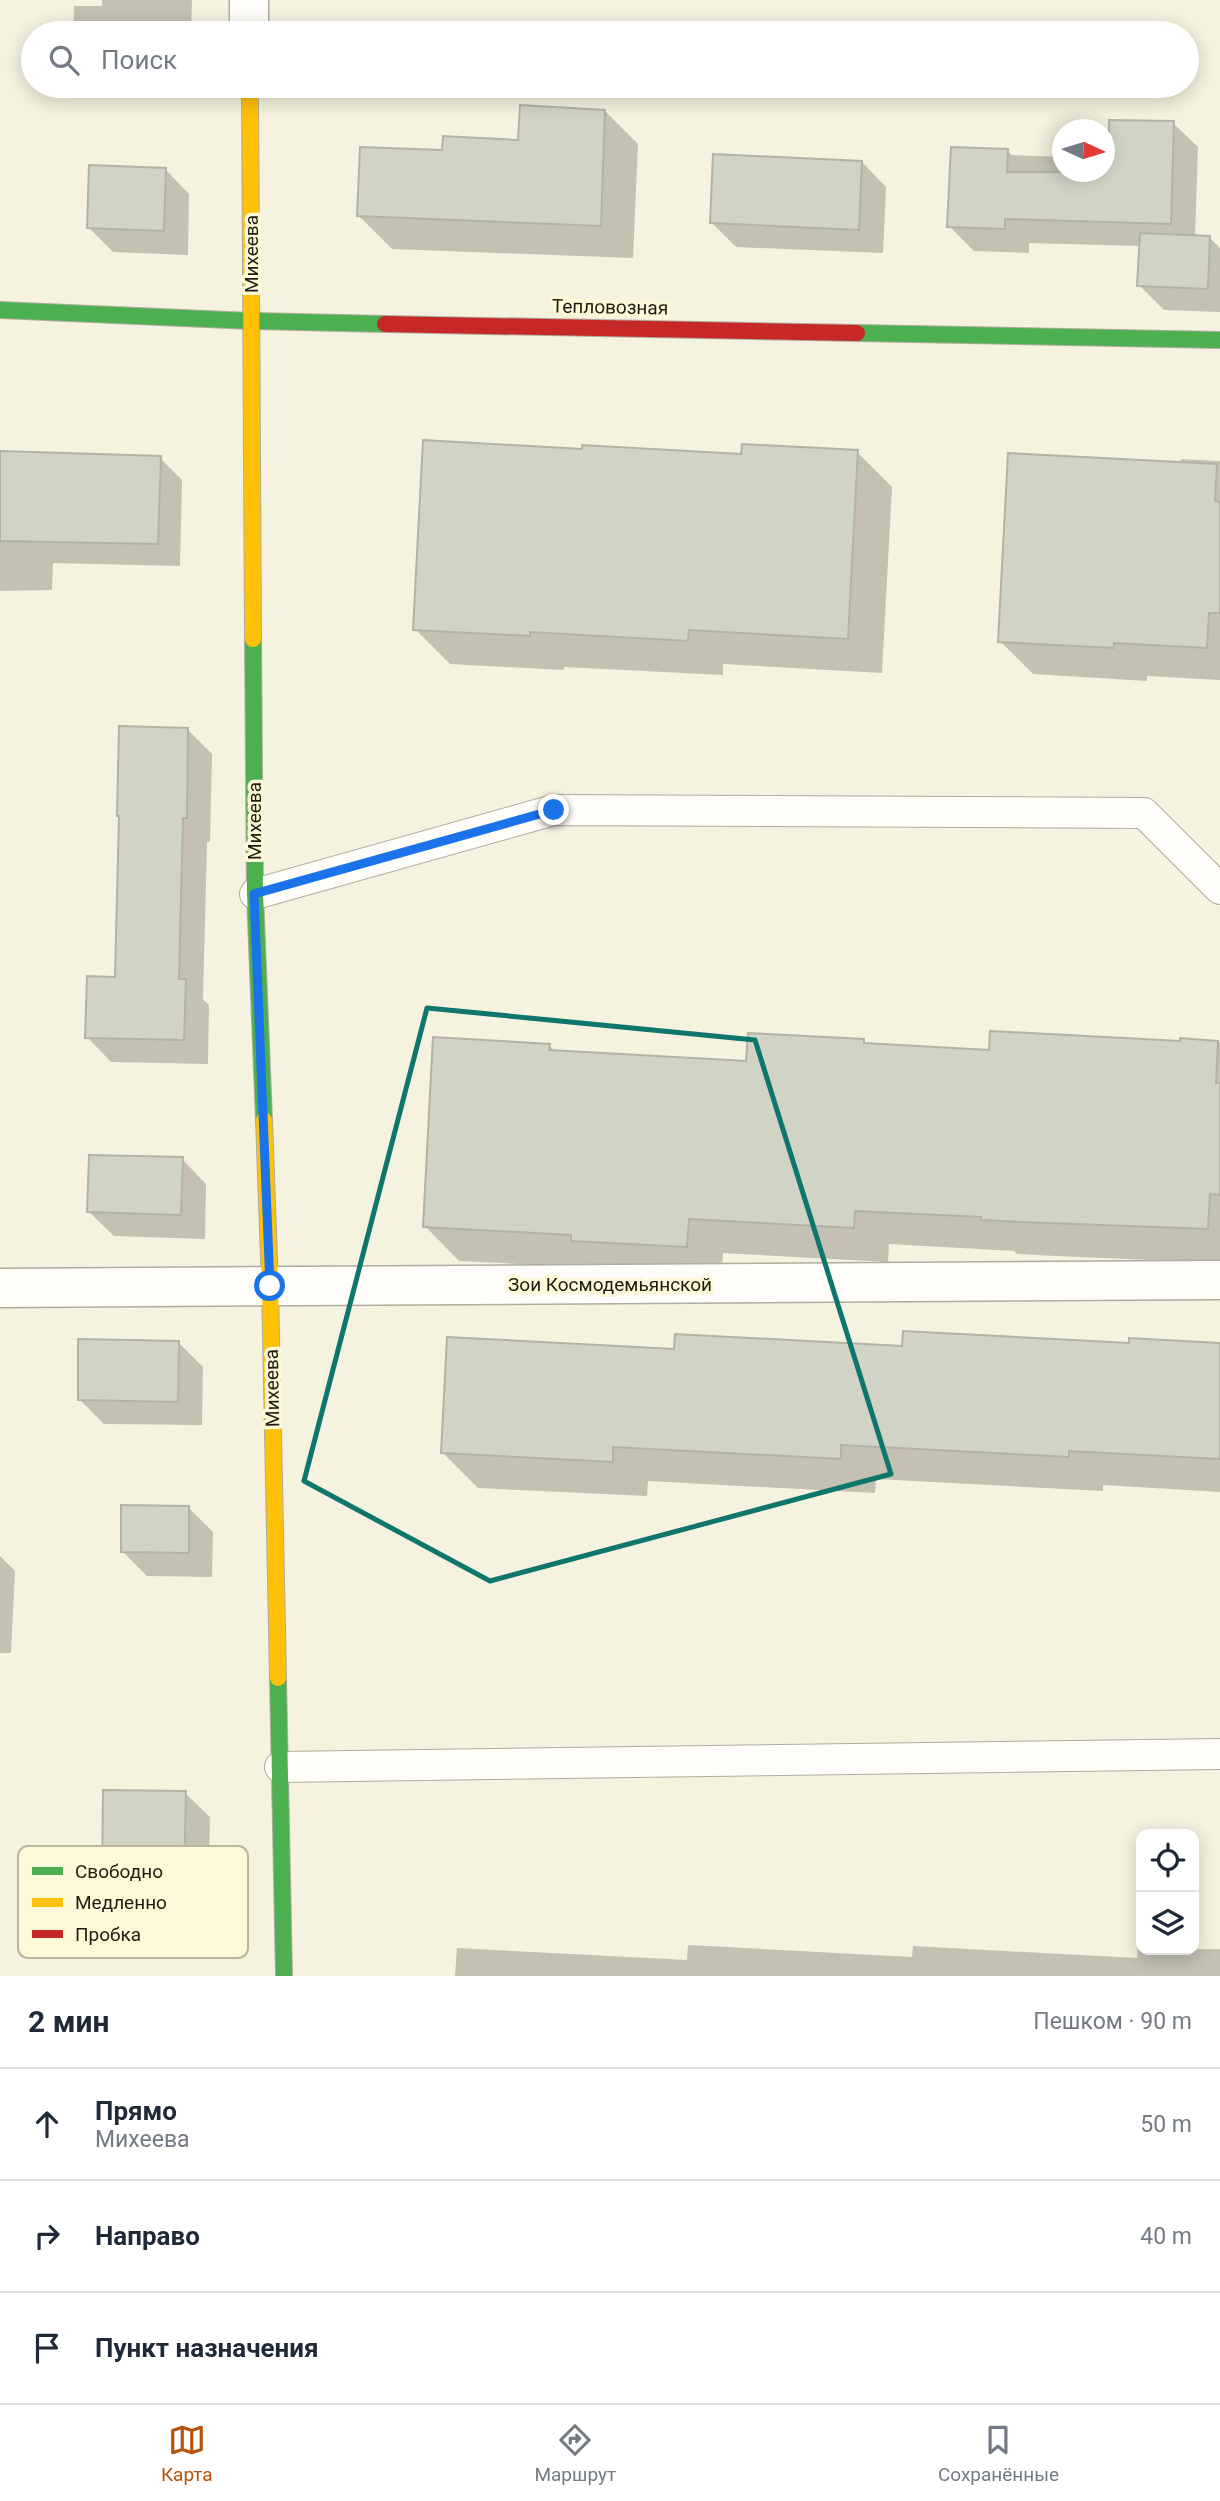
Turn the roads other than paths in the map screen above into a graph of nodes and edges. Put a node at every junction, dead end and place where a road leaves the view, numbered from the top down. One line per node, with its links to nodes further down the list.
1 (249, 0): 2 (street)
2 (249, 21)
3 (250, 98): 5 (street, Михеева)
4 (0, 310): 5 (street, Тепловозная)
5 (251, 321): 6 (street, Тепловозная); 8 (street, Михеева)
6 (1220, 340)
7 (1220, 889): 8 (lane)
8 (254, 894): 10 (street, Михеева)
9 (1220, 1280): 10 (street, Зои Космодемьянской)
10 (270, 1286): 11 (street, Зои Космодемьянской); 13 (street, Михеева)
11 (0, 1288)
12 (1220, 1754): 13 (lane)
13 (280, 1767): 14 (street, Михеева)
14 (284, 1976)

